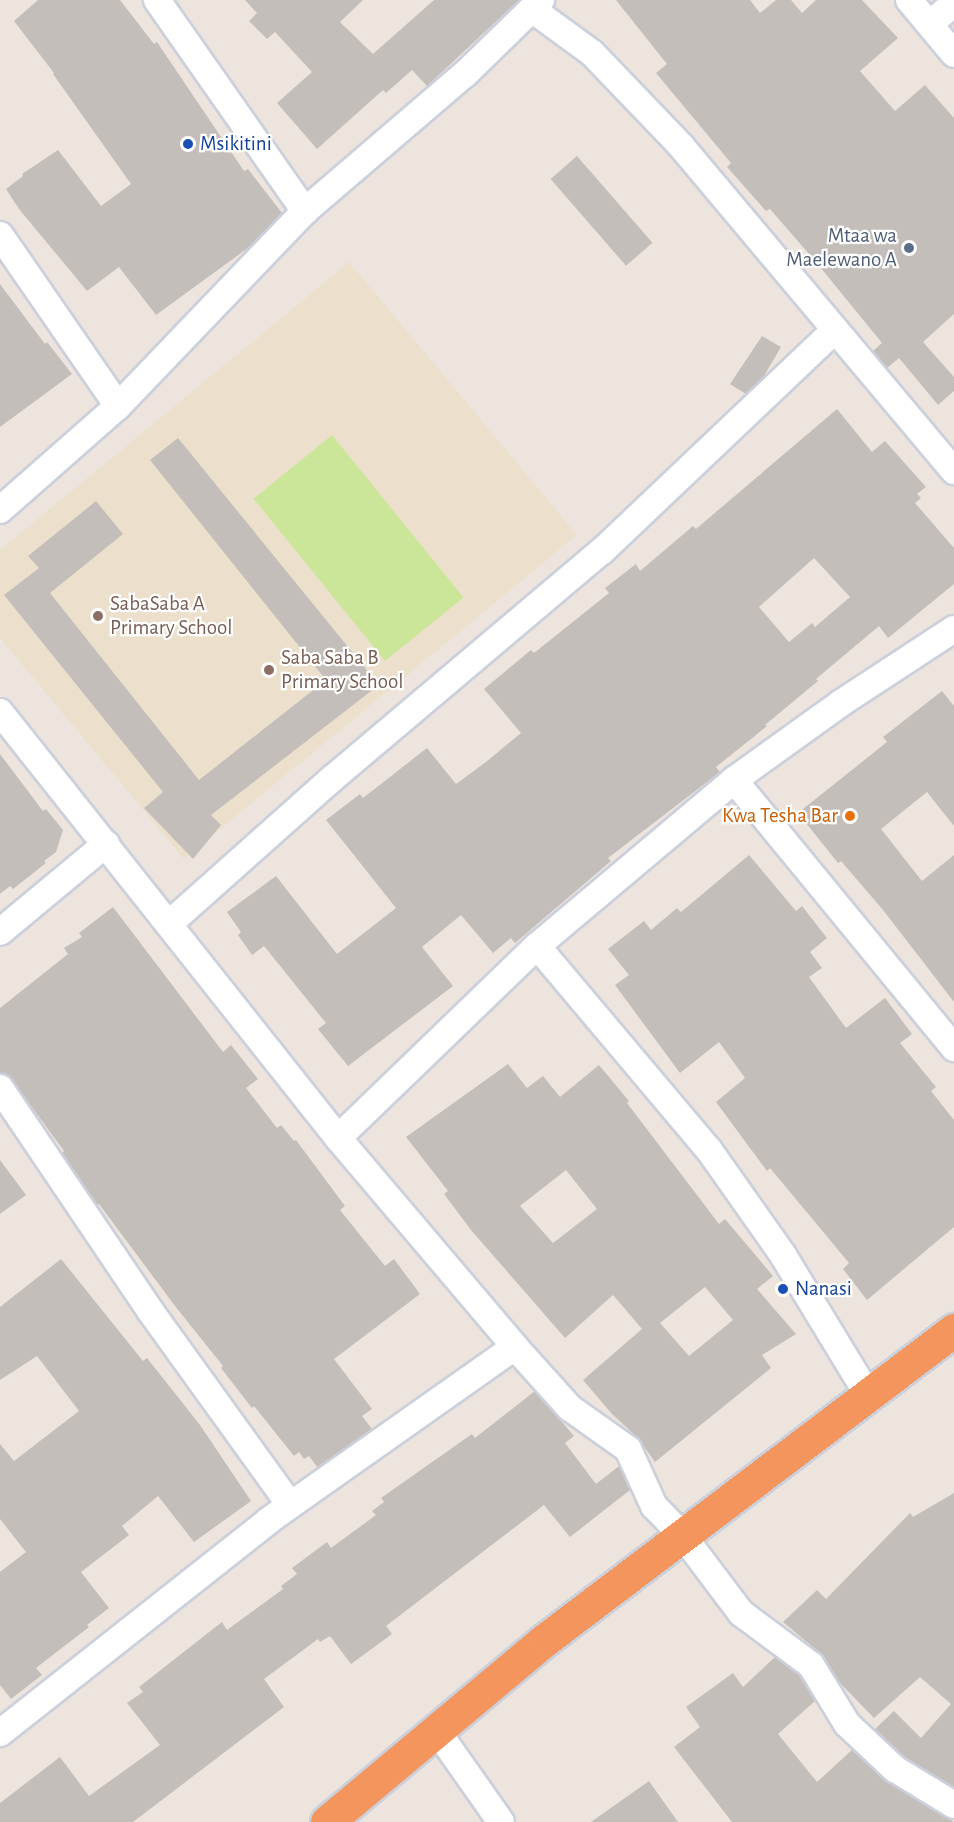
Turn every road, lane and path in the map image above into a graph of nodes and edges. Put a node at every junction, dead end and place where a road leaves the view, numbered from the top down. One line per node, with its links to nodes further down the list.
1 (157, 0): 7 (street)
2 (909, 0): 5 (street)
3 (954, 3): 5 (street)
4 (537, 5): 7 (street); 9 (street)
5 (930, 24): 6 (street)
6 (954, 54)
7 (305, 211): 10 (street)
8 (0, 235): 10 (street)
9 (835, 330): 11 (street); 17 (street)
10 (118, 406): 12 (street)
11 (954, 471)
12 (0, 510)
13 (954, 630): 15 (street)
14 (0, 712): 16 (street)
15 (734, 780): 19 (street); 20 (street)
16 (106, 844): 17 (street); 18 (street)
17 (170, 923): 22 (street)
18 (0, 932)
19 (537, 946): 22 (street); 25 (street)
20 (954, 1048)
21 (0, 1088): 26 (street)
22 (338, 1138): 24 (street)
23 (954, 1330): 25 (highway)
24 (515, 1347): 26 (street); 27 (street)
25 (868, 1395): 27 (highway)
26 (290, 1505): 29 (street)
27 (683, 1536): 28 (highway); 30 (street)
28 (437, 1731): 31 (highway); 32 (street)
29 (0, 1733)
30 (954, 1805)
31 (327, 1822)
32 (501, 1822)

